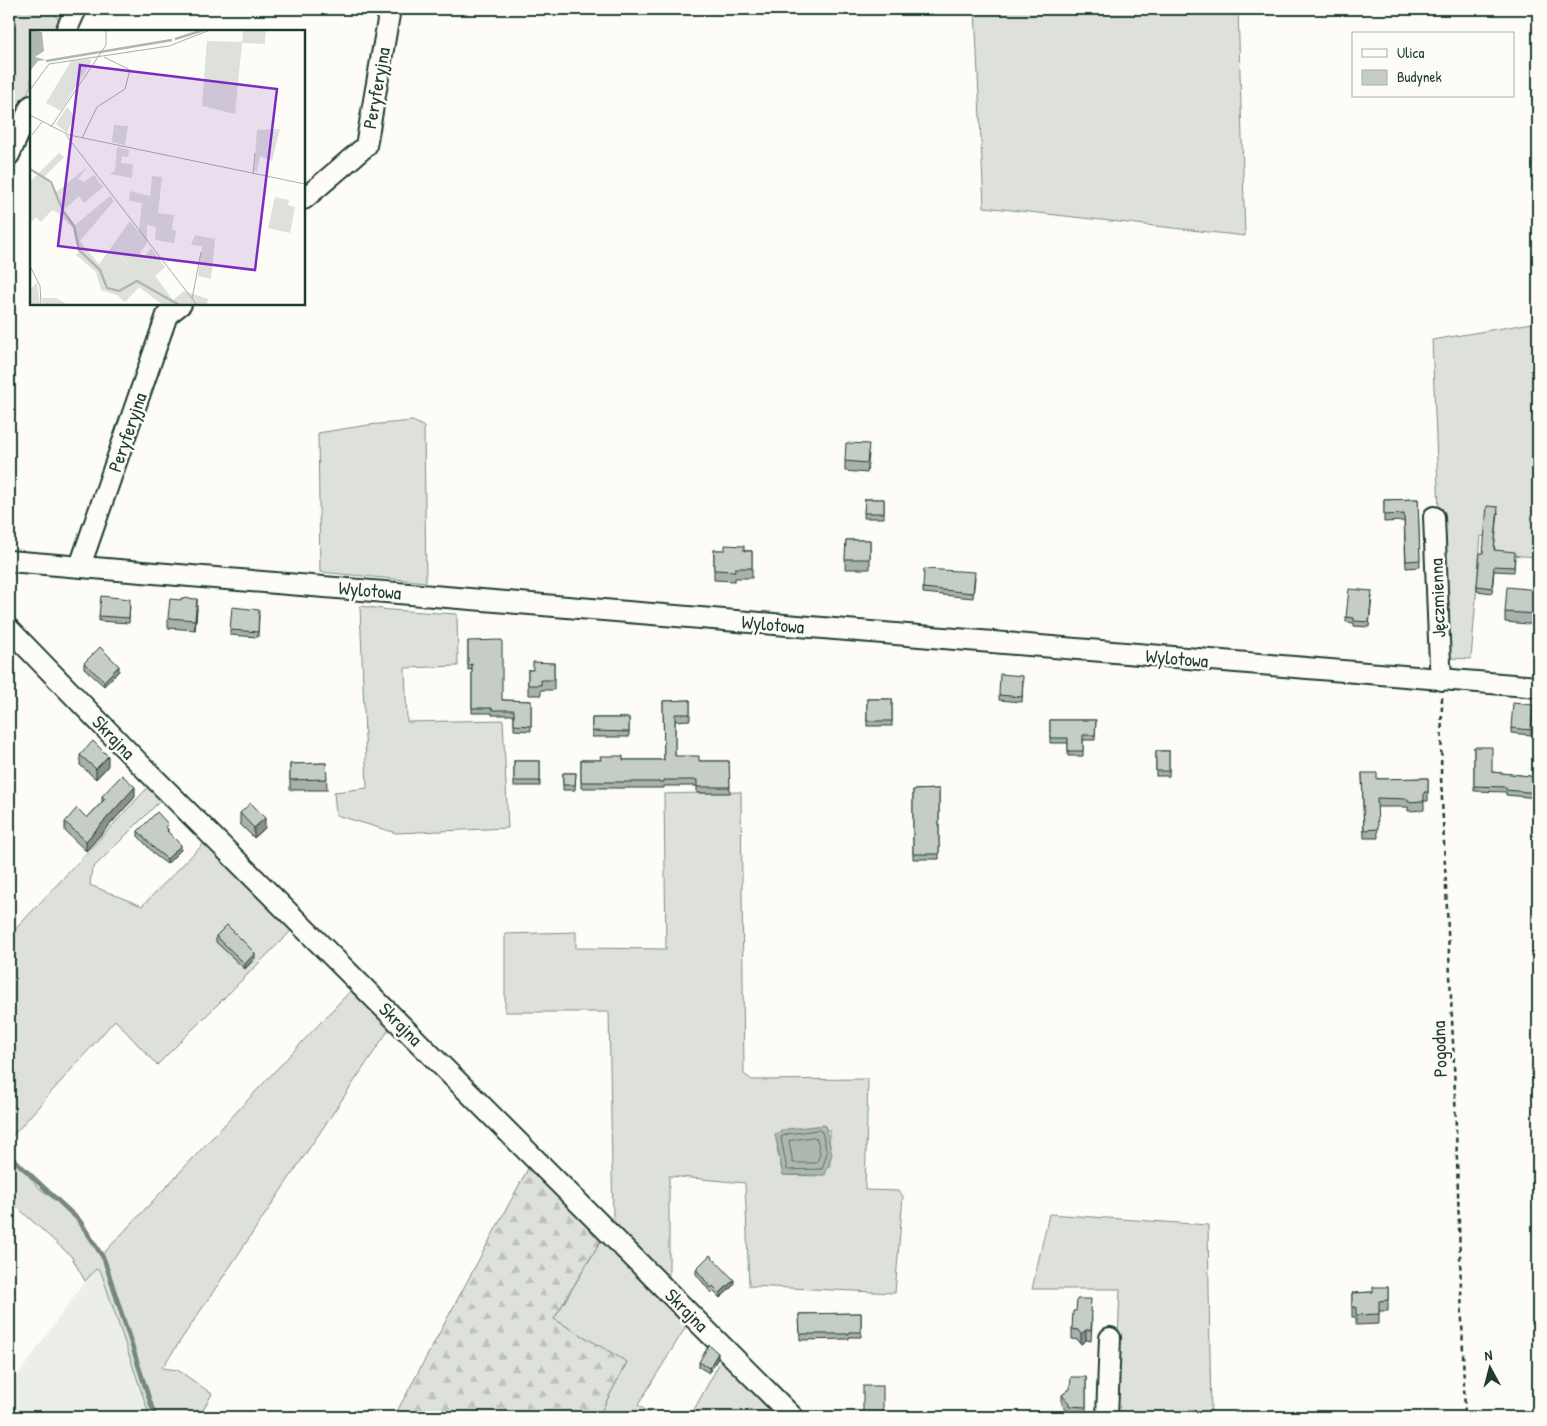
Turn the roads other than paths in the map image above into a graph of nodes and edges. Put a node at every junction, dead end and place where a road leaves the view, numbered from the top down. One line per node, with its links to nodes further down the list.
1 (76, 9): 3 (street)
2 (390, 9): 6 (street, Peryferyjna)
3 (66, 30)
4 (30, 108): 5 (street)
5 (9, 155)
6 (305, 198)
7 (180, 305): 10 (street, Peryferyjna)
8 (1434, 517): 12 (street, Jęczmienna)
9 (9, 561): 10 (street, Wylotowa)
10 (80, 566): 12 (street, Wylotowa)
11 (9, 630): 15 (street, Skrajna)
12 (1442, 680): 13 (street, Wylotowa)
13 (1538, 687)
14 (1110, 1338): 16 (street)
15 (793, 1417)
16 (1107, 1417)

